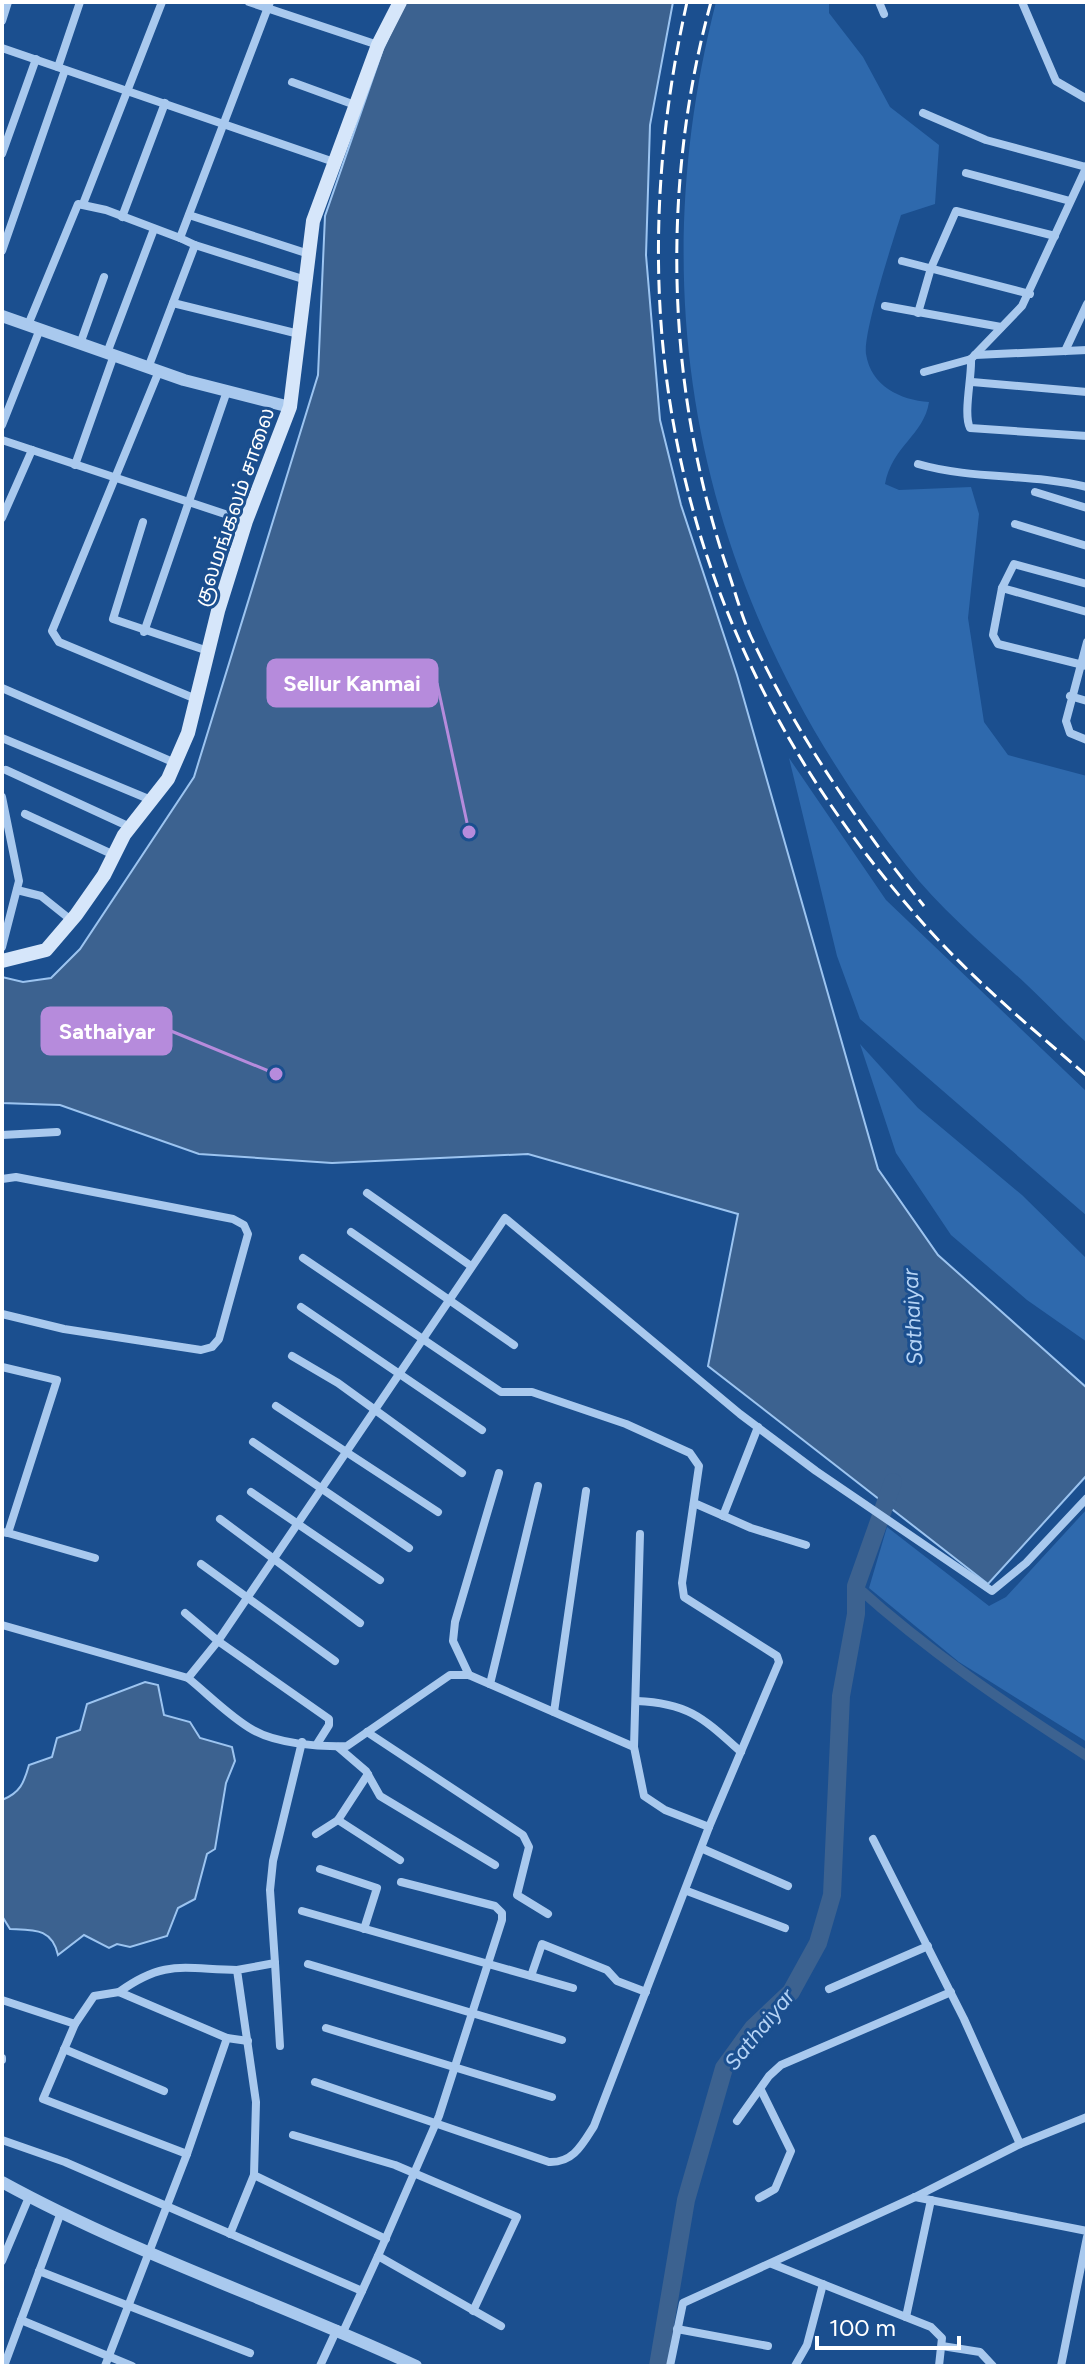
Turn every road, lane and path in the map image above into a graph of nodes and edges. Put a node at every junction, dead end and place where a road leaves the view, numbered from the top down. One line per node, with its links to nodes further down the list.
1 (8, 2): 10 (street)
2 (80, 2): 14 (street)
3 (162, 2): 16 (street)
4 (249, 2): 8 (street)
5 (400, 2): 11 (main road, குலமங்கலம் சாலை)
6 (879, 2): 9 (street)
7 (1022, 2): 17 (street)
8 (269, 5): 11 (street); 21 (street)
9 (884, 14)
10 (2, 21)
11 (378, 45): 19 (main road, குலமங்கலம் சாலை)
12 (2, 48): 13 (street)
13 (36, 59): 14 (street); 22 (street)
14 (62, 68): 16 (street); 34 (street)
15 (292, 82): 19 (street)
16 (128, 91): 18 (street); 27 (street)
17 (1087, 99)
18 (165, 103): 21 (street); 29 (street)
19 (355, 105): 23 (main road, குலமங்கலம் சாலை)
20 (923, 113): 24 (street)
21 (223, 123): 23 (street); 28 (street)
22 (2, 154)
23 (334, 162): 35 (main road, குலமங்கலம் சாலை)
24 (1087, 166): 26 (street)
25 (966, 173): 26 (street)
26 (1070, 201): 31 (street)
27 (83, 204): 29 (street); 46 (street)
28 (189, 215): 32 (street); 35 (street)
29 (122, 217): 30 (street)
30 (154, 229): 32 (street); 52 (street)
31 (1055, 236): 37 (street); 40 (street)
32 (180, 238): 33 (street)
33 (195, 245): 39 (street); 41 (street)
34 (2, 251)
35 (309, 254): 39 (main road, குலமங்கலம் சாலை)
36 (902, 261): 37 (street)
37 (931, 268): 40 (street); 44 (street)
38 (104, 277): 49 (street)
39 (306, 280): 48 (main road, குலமங்கலம் சாலை)
40 (1030, 294): 47 (street)
41 (173, 303): 48 (street); 54 (street)
42 (1087, 304): 51 (street)
43 (885, 306): 44 (street)
44 (918, 313): 47 (street)
45 (2, 316): 46 (street)
46 (34, 327): 49 (street); 60 (street)
47 (1001, 327): 53 (street)
48 (299, 334): 59 (main road, குலமங்கலம் சாலை)
49 (80, 344): 52 (street)
50 (1087, 350): 51 (street)
51 (1065, 351): 53 (street)
52 (111, 354): 54 (street); 65 (street)
53 (973, 357): 55 (street); 56 (street)
54 (154, 370): 57 (street); 66 (street)
55 (924, 372)
56 (972, 382): 58 (street); 61 (street)
57 (227, 391): 59 (street); 69 (street)
58 (1087, 392)
59 (290, 407): 72 (main road, குலமங்கலம் சாலை)
60 (2, 425)
61 (1087, 436)
62 (2, 440): 63 (street)
63 (32, 450): 65 (street); 71 (street)
64 (918, 464): 67 (street)
65 (75, 465): 66 (street)
66 (114, 479): 69 (street); 85 (street)
67 (1087, 487)
68 (1035, 492): 70 (street)
69 (187, 502): 72 (street); 79 (street)
70 (1087, 508)
71 (2, 518)
72 (246, 521): 81 (main road, குலமங்கலம் சாலை)
73 (143, 522): 79 (street)
74 (1015, 524): 75 (street)
75 (1087, 546)
76 (1087, 584): 77 (street)
77 (1002, 588): 78 (street); 82 (street)
78 (1087, 612)
79 (144, 632): 81 (street)
80 (1087, 642): 82 (street)
81 (208, 651): 85 (main road, குலமங்கலம் சாலை)
82 (1084, 666): 84 (street)
83 (2, 688): 89 (street)
84 (1070, 696): 86 (street); 88 (street)
85 (196, 699): 89 (main road, குலமங்கலம் சாலை)
86 (1087, 701)
87 (2, 738): 92 (street)
88 (1087, 740)
89 (175, 763): 92 (main road, குலமங்கலம் சாலை)
90 (6, 770): 94 (street)
91 (2, 797): 96 (street)
92 (151, 800): 94 (main road, குலமங்கலம் சாலை)
93 (25, 814): 95 (street)
94 (130, 827): 95 (main road, குலமங்கலம் சாலை)
95 (114, 855): 97 (main road, குலமங்கலம் சாலை)
96 (17, 890): 97 (street); 98 (street)
97 (71, 920): 99 (main road, குலமங்கலம் சாலை)
98 (2, 947)
99 (2, 961)
100 (57, 1132): 101 (street)
101 (2, 1135)
102 (2, 1179): 109 (street)
103 (367, 1193): 106 (street)
104 (351, 1232): 107 (street)
105 (303, 1258): 110 (street)
106 (471, 1266): 107 (street); 117 (street)
107 (449, 1299): 110 (street); 111 (street)
108 (301, 1307): 114 (street)
109 (2, 1314)
110 (420, 1339): 114 (street); 128 (street)
111 (514, 1345)
112 (292, 1356): 116 (street)
113 (2, 1367): 133 (street)
114 (399, 1371): 116 (street); 118 (street)
115 (276, 1406): 120 (street)
116 (372, 1409): 120 (street); 121 (street)
117 (758, 1427): 127 (street); 130 (street)
118 (482, 1430)
119 (253, 1442): 124 (street)
120 (345, 1450): 124 (street); 129 (street)
121 (462, 1473)
122 (499, 1473): 147 (street)
123 (538, 1486): 149 (street)
124 (321, 1487): 132 (street); 136 (street)
125 (586, 1491): 151 (street)
126 (251, 1492): 132 (street)
127 (1087, 1498)
128 (694, 1503): 130 (street); 157 (street)
129 (438, 1512)
130 (723, 1516): 135 (street)
131 (220, 1519): 138 (street)
132 (298, 1522): 138 (street); 140 (street)
133 (5, 1533): 137 (street)
134 (640, 1534): 150 (street)
135 (806, 1545)
136 (409, 1548)
137 (95, 1558)
138 (273, 1560): 141 (street); 143 (street)
139 (201, 1564): 141 (street)
140 (380, 1580)
141 (247, 1598): 145 (street); 146 (street)
142 (185, 1613): 145 (street)
143 (360, 1623)
144 (2, 1625): 148 (street)
145 (218, 1641): 148 (street); 154 (street)
146 (335, 1661)
147 (469, 1675): 149 (street); 152 (street)
148 (188, 1678): 153 (street)
149 (490, 1684): 151 (street)
150 (637, 1701): 156 (street); 157 (street)
151 (554, 1712): 156 (street)
152 (367, 1732): 155 (street); 171 (street)
153 (302, 1742): 154 (street); 175 (street)
154 (317, 1744): 155 (street)
155 (338, 1746): 158 (street)
156 (634, 1747): 160 (street)
157 (741, 1752): 160 (street)
158 (368, 1774): 159 (street); 165 (street)
159 (338, 1820): 161 (street); 164 (street)
160 (709, 1827): 163 (street)
161 (316, 1834)
162 (873, 1839): 174 (street)
163 (703, 1849): 168 (street); 169 (street)
164 (400, 1860)
165 (495, 1865)
166 (320, 1869): 173 (street)
167 (401, 1882): 177 (street)
168 (788, 1886)
169 (687, 1891): 172 (street); 183 (street)
170 (302, 1911): 173 (street)
171 (548, 1914)
172 (785, 1928)
173 (364, 1929): 177 (street)
174 (928, 1946): 181 (street); 184 (street)
175 (275, 1963): 178 (street); 192 (street)
176 (308, 1964): 186 (street)
177 (486, 1964): 179 (street); 186 (street)
178 (237, 1970): 182 (street); 191 (street)
179 (531, 1976): 180 (street); 183 (street)
180 (573, 1988)
181 (829, 1989)
182 (119, 1992): 187 (street); 189 (street)
183 (646, 1992): 201 (street)
184 (951, 1992): 196 (street); 204 (street)
185 (2, 2000): 187 (street)
186 (471, 2013): 190 (street); 194 (street)
187 (75, 2024): 193 (street)
188 (326, 2028): 194 (street)
189 (227, 2038): 191 (street); 205 (street)
190 (562, 2040)
191 (248, 2041): 207 (street)
192 (280, 2046)
193 (64, 2049): 197 (street); 205 (street)
194 (454, 2067): 198 (street); 201 (street)
195 (315, 2082): 201 (street)
196 (761, 2090): 200 (street); 211 (street)
197 (164, 2091)
198 (552, 2097)
199 (1087, 2117): 204 (street)
200 (737, 2121)
201 (437, 2122): 206 (street)
202 (293, 2135): 206 (street)
203 (2, 2140): 213 (street)
204 (1020, 2144): 210 (street)
205 (187, 2154): 213 (street)
206 (415, 2174): 217 (street); 227 (street)
207 (254, 2175): 215 (street); 217 (street)
208 (2, 2182): 209 (street)
209 (29, 2197): 214 (street); 220 (street)
210 (915, 2197): 212 (street); 221 (street)
211 (759, 2198)
212 (931, 2200): 216 (street); 228 (street)
213 (166, 2206): 215 (street); 218 (street)
214 (60, 2215): 218 (street); 222 (street)
215 (230, 2234): 225 (street)
216 (1087, 2234): 223 (street)
217 (386, 2239): 219 (street)
218 (146, 2254): 226 (street); 232 (street)
219 (378, 2256): 225 (street); 227 (street)
220 (2, 2261)
221 (772, 2264): 224 (street); 231 (street)
222 (39, 2271): 226 (street); 229 (street)
223 (1083, 2281): 246 (street)
224 (823, 2284): 228 (street); 243 (street)
225 (362, 2291): 232 (street)
226 (127, 2305): 235 (street); 236 (street)
227 (473, 2311): 230 (street)
228 (906, 2317): 234 (street)
229 (21, 2320): 236 (street); 237 (street)
230 (501, 2326)
231 (677, 2329): 233 (street); 242 (street)
232 (340, 2330): 240 (street); 241 (street)
233 (768, 2346)
234 (942, 2346): 244 (street); 245 (street)
235 (250, 2353)
236 (108, 2356): 238 (street); 239 (street)
237 (4, 2366)
238 (105, 2366)
239 (132, 2366)
240 (320, 2366)
241 (416, 2366)
242 (670, 2366)
243 (795, 2366)
244 (939, 2366)
245 (993, 2366)
246 (1061, 2366)

